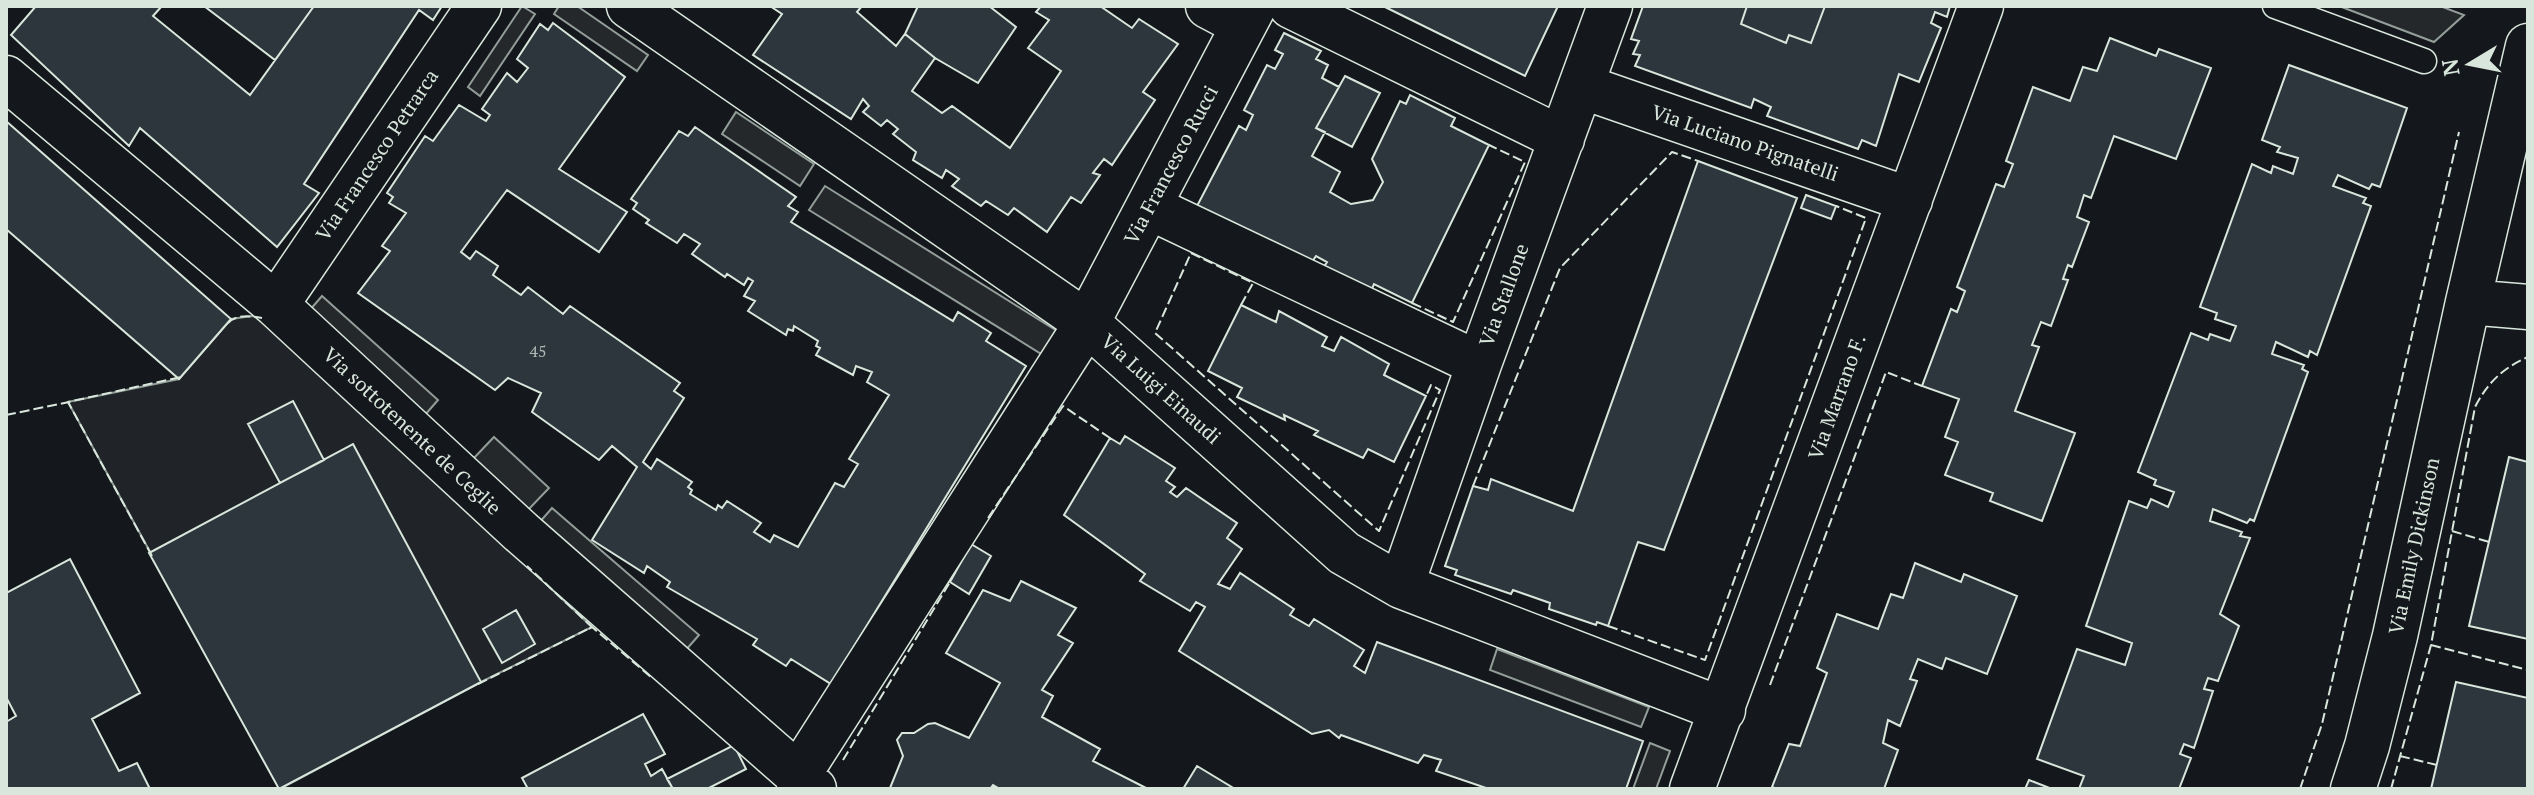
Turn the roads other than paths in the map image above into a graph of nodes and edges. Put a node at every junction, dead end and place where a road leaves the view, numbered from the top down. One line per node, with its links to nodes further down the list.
1 (479, 6): 16 (street, Via Francesco Petrarca)
2 (629, 6): 18 (street, Via Luigi Einaudi)
3 (1291, 6): 12 (street)
4 (1610, 6): 11 (street, Via Stallone)
5 (1981, 6): 13 (street, Via Marrano F.)
6 (2275, 6): 9 (lane)
7 (1235, 12): 14 (street, Via Francesco Rucci)
8 (2528, 46): 15 (street, Via Emily Dickinson)
9 (2424, 61)
10 (6, 78): 16 (street, Via sottotenente de Ceglie)
11 (1581, 86): 12 (street, Via Stallone); 13 (street, Via Luciano Pignatelli)
12 (1562, 139): 19 (street, Via Stallone)
13 (1910, 200): 21 (street, Via Marrano F.)
14 (1149, 207): 18 (street, Via Francesco Rucci); 19 (street)
15 (2468, 302): 17 (street); 24 (street, Via Emily Dickinson)
16 (276, 305): 22 (street, Via sottotenente de Ceglie)
17 (2528, 307)
18 (1087, 323): 20 (street, Via Luigi Einaudi); 22 (street, Via Francesco Rucci)
19 (1479, 364): 20 (street, Via Stallone)
20 (1401, 586): 21 (street, Via Luigi Einaudi)
21 (1723, 710): 23 (street, Via Marrano F.)
22 (806, 783)
23 (1692, 789)
24 (2353, 789)

